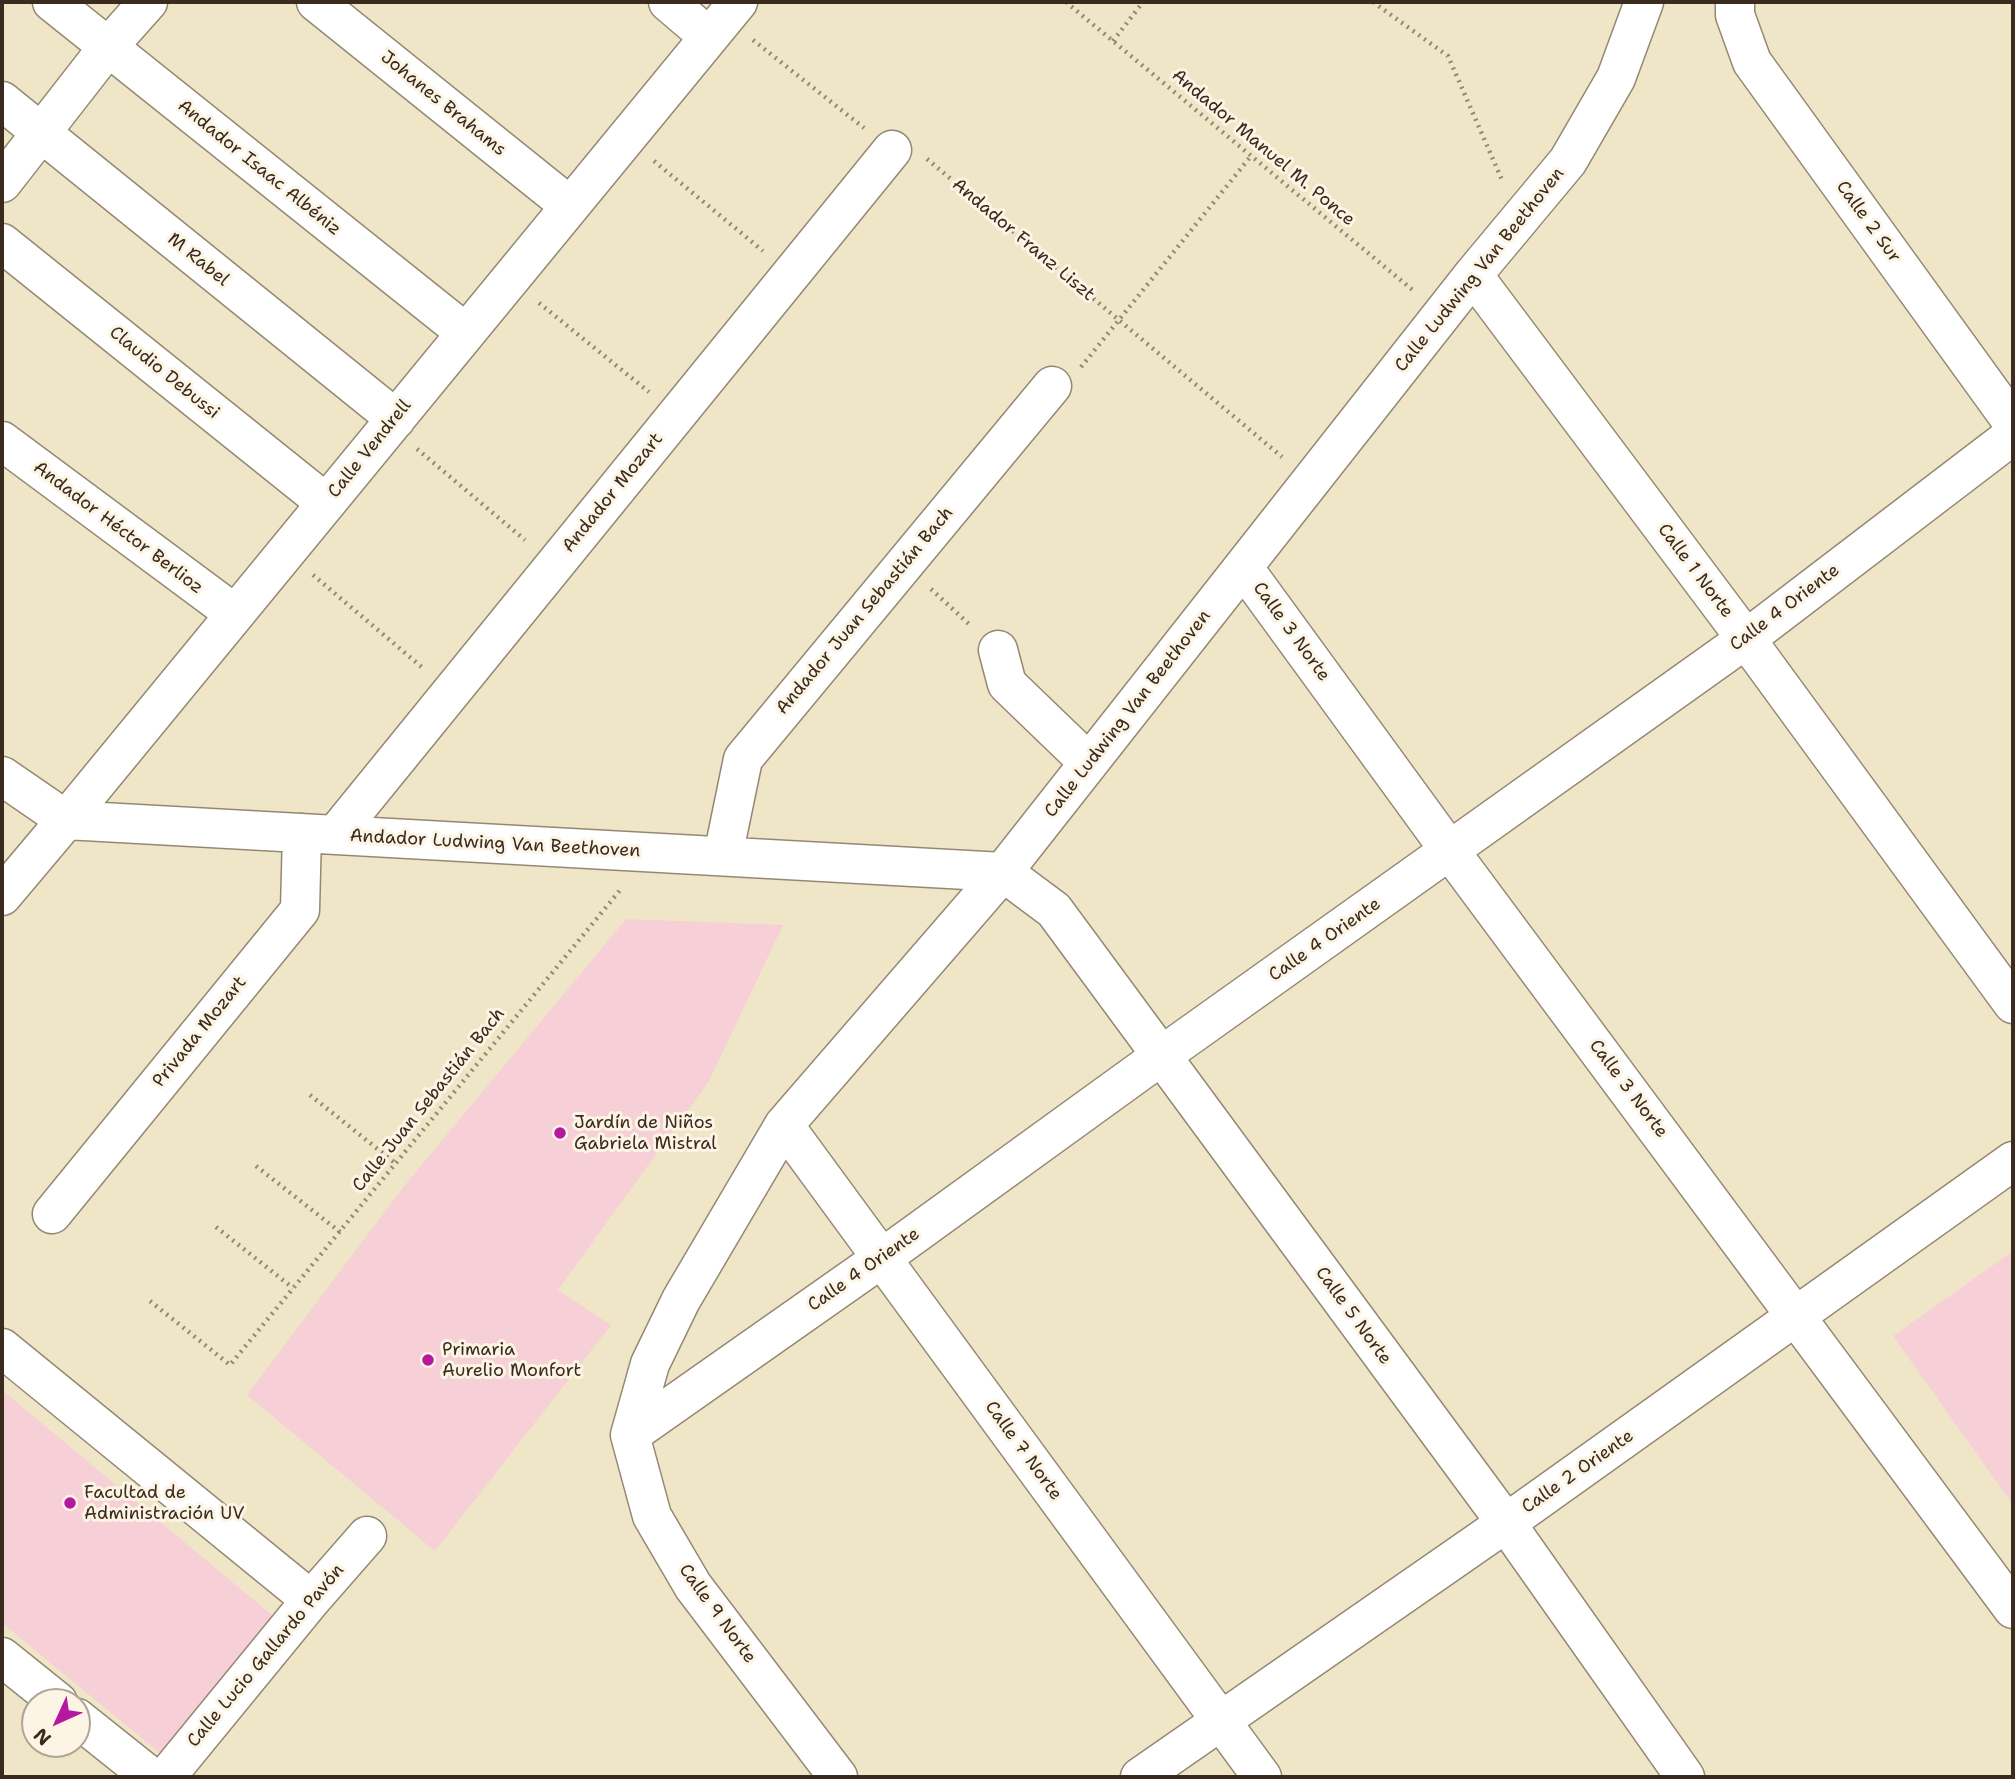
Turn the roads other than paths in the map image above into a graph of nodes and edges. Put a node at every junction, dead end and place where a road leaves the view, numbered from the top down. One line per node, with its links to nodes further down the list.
1 (52, 2): 8 (street, Andador Isaac Albéniz)
2 (148, 2): 8 (street)
3 (316, 2): 13 (street, Johanes Brahams)
4 (668, 2): 7 (street)
5 (1644, 2): 15 (street, Calle Ludwing Van Beethoven)
6 (1735, 8): 19 (street, Calle 2 Sur)
7 (724, 19): 13 (street, Calle Vendrell)
8 (108, 47): 10 (street); 16 (street, Andador Isaac Albéniz)
9 (2, 100): 10 (street, M Rabel)
10 (42, 134): 12 (street); 18 (street, M Rabel)
11 (892, 150): 30 (street, Andador Mozart)
12 (2, 183)
13 (570, 206): 16 (street, Calle Vendrell)
14 (2, 243): 22 (street, Claudio Debussi)
15 (1472, 275): 23 (street, Calle Ludwing Van Beethoven); 25 (street, Calle 1 Norte)
16 (466, 333): 18 (street, Calle Vendrell)
17 (1052, 386): 32 (street, Andador Juan Sebastián Bach)
18 (392, 422): 22 (street, Calle Vendrell)
19 (2013, 423)
20 (2013, 435): 25 (street, Calle 4 Oriente)
21 (2, 441): 24 (street, Andador Héctor Berlioz)
22 (326, 503): 24 (street, Calle Vendrell)
23 (1243, 566): 27 (street, Calle Ludwing Van Beethoven); 31 (street, Calle 3 Norte)
24 (235, 614): 29 (street, Calle Vendrell)
25 (1746, 639): 31 (street, Calle 4 Oriente); 35 (street, Calle 1 Norte)
26 (998, 650): 27 (street)
27 (1089, 762): 33 (street, Calle Ludwing Van Beethoven)
28 (2, 776): 29 (street)
29 (66, 820): 30 (street, Andador Ludwing Van Beethoven); 34 (street, Calle Vendrell)
30 (318, 834): 32 (street, Andador Ludwing Van Beethoven); 39 (street, Privada Mozart)
31 (1450, 851): 36 (street, Calle 4 Oriente); 41 (street, Calle 3 Norte)
32 (723, 856): 33 (street, Andador Ludwing Van Beethoven)
33 (1003, 872): 36 (street, Calle 5 Norte); 37 (street, Calle Ludwing Van Beethoven)
34 (2, 896)
35 (2013, 1004)
36 (1161, 1056): 40 (street, Calle 4 Oriente); 44 (street, Calle 5 Norte)
37 (784, 1125): 40 (street, Calle 7 Norte); 43 (street, Calle Ludwing Van Beethoven)
38 (2013, 1161): 41 (street, Calle 2 Oriente)
39 (52, 1214)
40 (882, 1258): 43 (street, Calle 4 Oriente); 50 (street, Calle 7 Norte)
41 (1797, 1316): 44 (street, Calle 2 Oriente); 47 (street, Calle 3 Norte)
42 (2, 1348): 46 (street)
43 (630, 1434): 54 (street, Calle 9 Norte)
44 (1506, 1523): 50 (street, Calle 2 Oriente); 57 (street, Calle 5 Norte)
45 (367, 1536): 46 (street, Calle Lucio Gallardo Pavón)
46 (311, 1600): 53 (street, Calle Lucio Gallardo Pavón)
47 (2013, 1609)
48 (2, 1657): 49 (street)
49 (41, 1688)
50 (1221, 1721): 55 (street, Calle 2 Oriente); 56 (street, Calle 7 Norte)
51 (91, 1729): 52 (street)
52 (151, 1777)
53 (166, 1777)
54 (838, 1777)
55 (1140, 1777)
56 (1262, 1777)
57 (1685, 1777)

